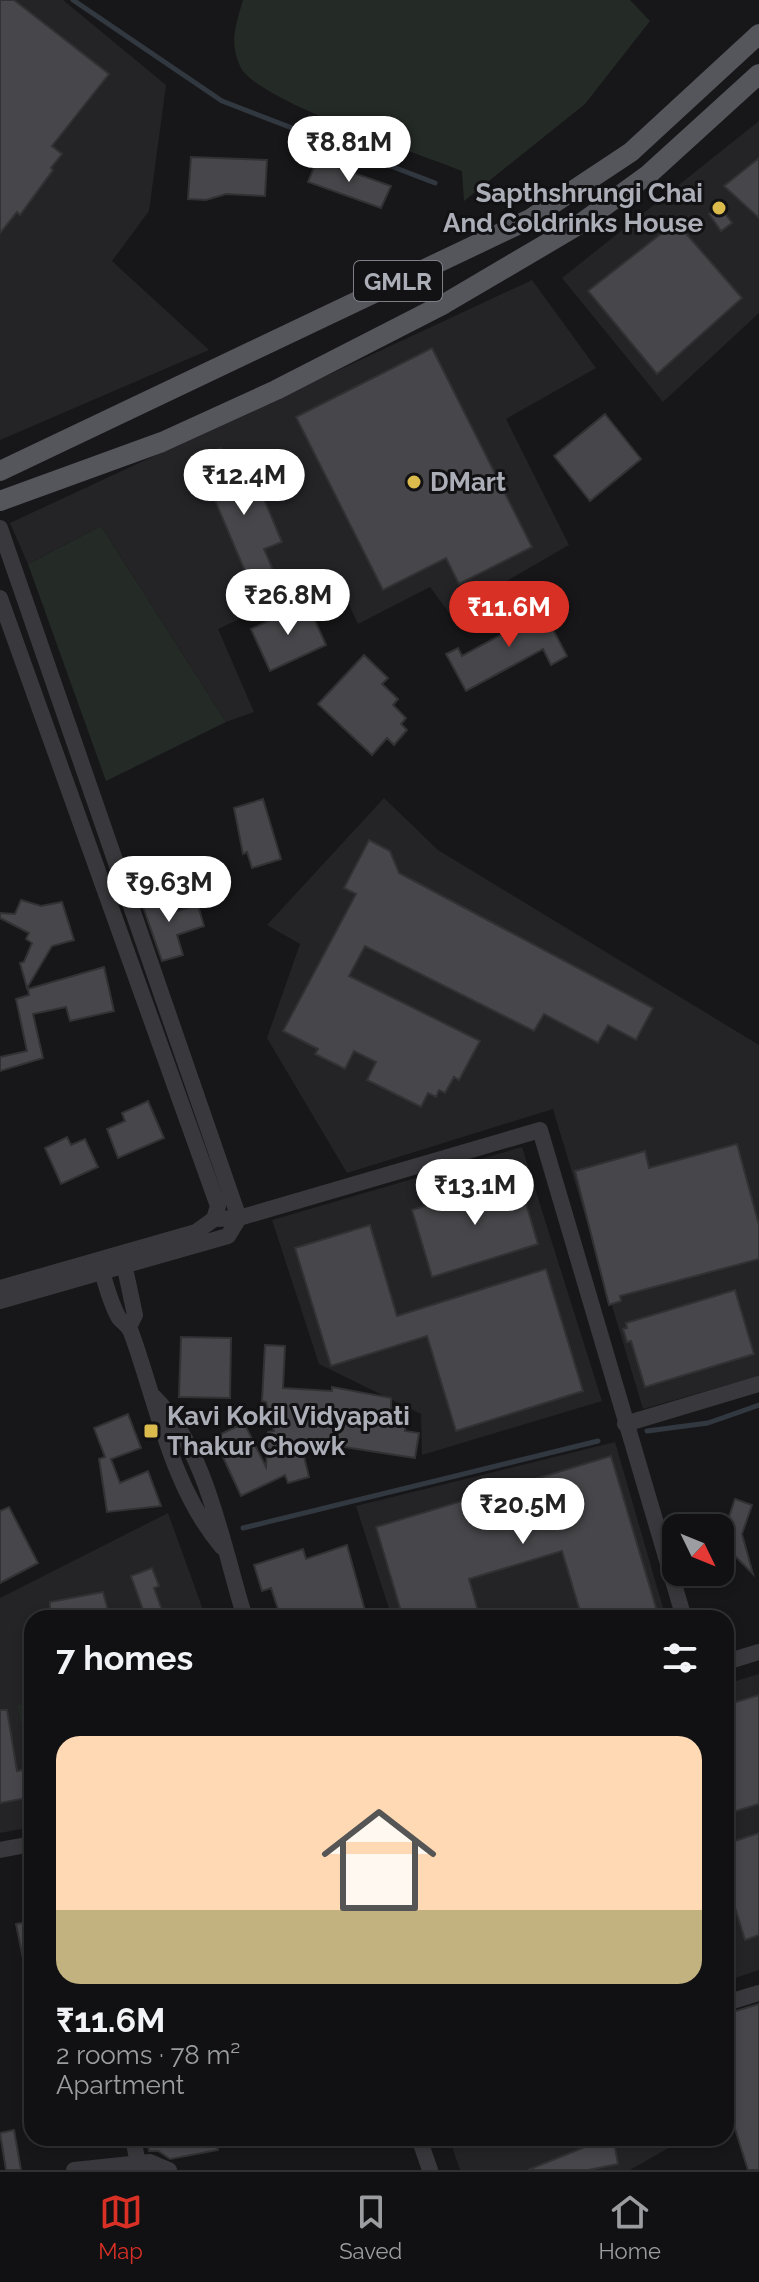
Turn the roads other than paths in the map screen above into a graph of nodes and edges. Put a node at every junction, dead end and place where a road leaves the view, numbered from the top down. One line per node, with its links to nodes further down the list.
1 (759, 34): 3 (main road, GMLR)
2 (759, 74): 4 (main road, GMLR)
3 (700, 88): 4 (main road); 5 (main road, GMLR)
4 (719, 112): 6 (main road, GMLR)
5 (0, 471)
6 (0, 501)
7 (0, 528): 9 (street)
8 (0, 598): 10 (street)
9 (43, 652): 10 (street); 11 (street)
10 (22, 661): 12 (street)
11 (50, 673): 12 (street); 13 (street)
12 (30, 682): 14 (street)
13 (93, 798): 14 (street); 15 (street)
14 (74, 805): 16 (street)
15 (131, 906): 16 (street); 17 (street)
16 (113, 913): 18 (street)
17 (166, 1008): 18 (street); 19 (street)
18 (149, 1014): 20 (street)
19 (194, 1086): 20 (street); 21 (street)
20 (177, 1092): 22 (street)
21 (239, 1218): 22 (street); 23 (street); 30 (street)
22 (214, 1219): 23 (street)
23 (182, 1243): 24 (street)
24 (123, 1260): 25 (street); 28 (street)
25 (101, 1266): 26 (street); 27 (street); 28 (street)
26 (0, 1288)
27 (0, 1301)
28 (129, 1327): 31 (street)
29 (759, 1384): 30 (street)
30 (625, 1424): 32 (street)
31 (242, 1610)
32 (682, 1610)
33 (759, 1652): 34 (street)
34 (734, 1660)
35 (24, 1846): 36 (street)
36 (0, 1850)
37 (759, 1993): 38 (street)
38 (734, 2001)
39 (135, 2146): 41 (street)
40 (422, 2146): 44 (street)
41 (138, 2164): 42 (street); 43 (street)
42 (74, 2170)
43 (169, 2170)
44 (430, 2170)

